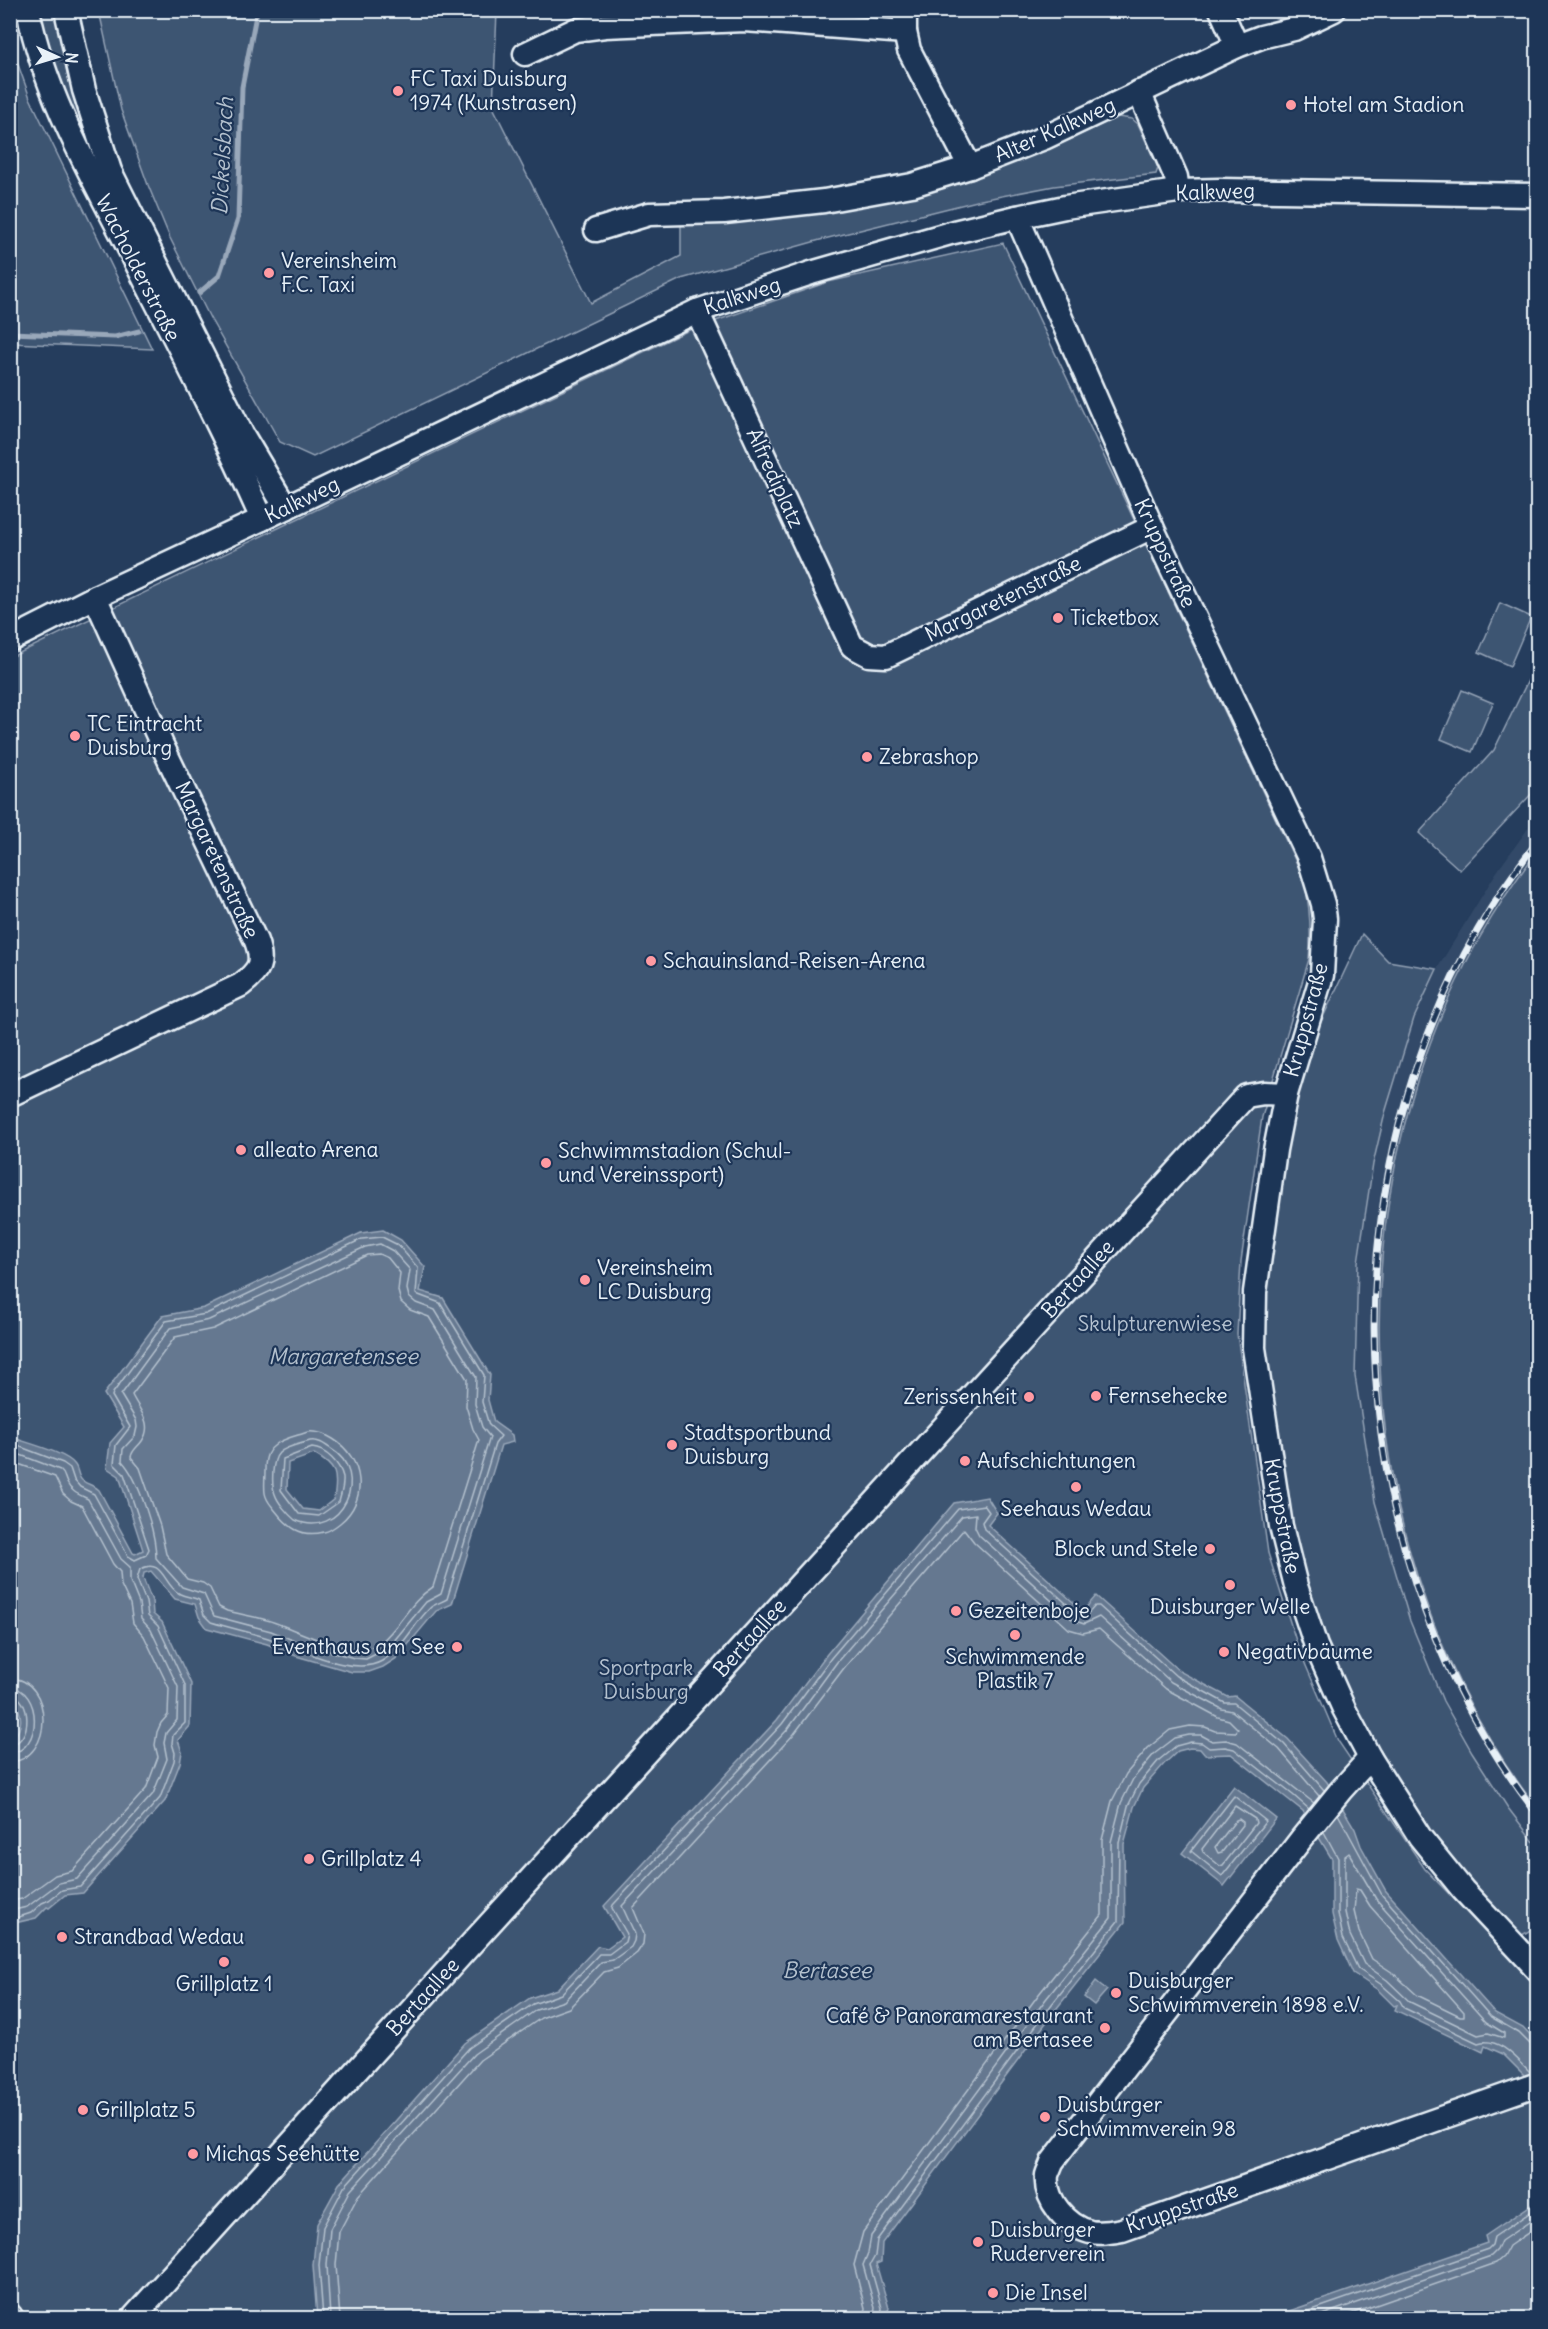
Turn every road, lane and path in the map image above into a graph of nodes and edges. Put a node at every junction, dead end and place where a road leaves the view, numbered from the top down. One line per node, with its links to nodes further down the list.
1 (28, 10): 16 (street, Wacholderstraße)
2 (66, 10): 15 (street, Wacholderstraße)
3 (1221, 10): 6 (street)
4 (1334, 10): 6 (street, Alter Kalkweg)
5 (905, 21): 7 (street); 9 (street)
6 (1237, 46): 8 (street, Alter Kalkweg)
7 (525, 54)
8 (1139, 92): 9 (street, Alter Kalkweg); 10 (street, Alter Kalkweg)
9 (970, 167): 13 (street)
10 (1178, 192): 11 (street, Kalkweg); 12 (street, Kalkweg)
11 (1538, 195)
12 (1017, 217): 14 (street, Kalkweg); 17 (street, Kruppstraße)
13 (596, 230)
14 (697, 311): 15 (street, Kalkweg); 20 (street, Alfrediplatz)
15 (285, 508): 16 (street, Kalkweg)
16 (262, 519): 18 (street, Kalkweg)
17 (1152, 527): 20 (street, Margaretenstraße); 21 (street, Kruppstraße)
18 (95, 597): 19 (street, Kalkweg); 22 (street, Margaretenstraße)
19 (10, 640)
20 (852, 646)
21 (1286, 1094): 23 (street, Kruppstraße); 26 (street, Bertaallee)
22 (10, 1095)
23 (1370, 1758): 24 (street, Kruppstraße); 25 (street, Kruppstraße)
24 (1538, 1970)
25 (1534, 2085)
26 (133, 2319)

